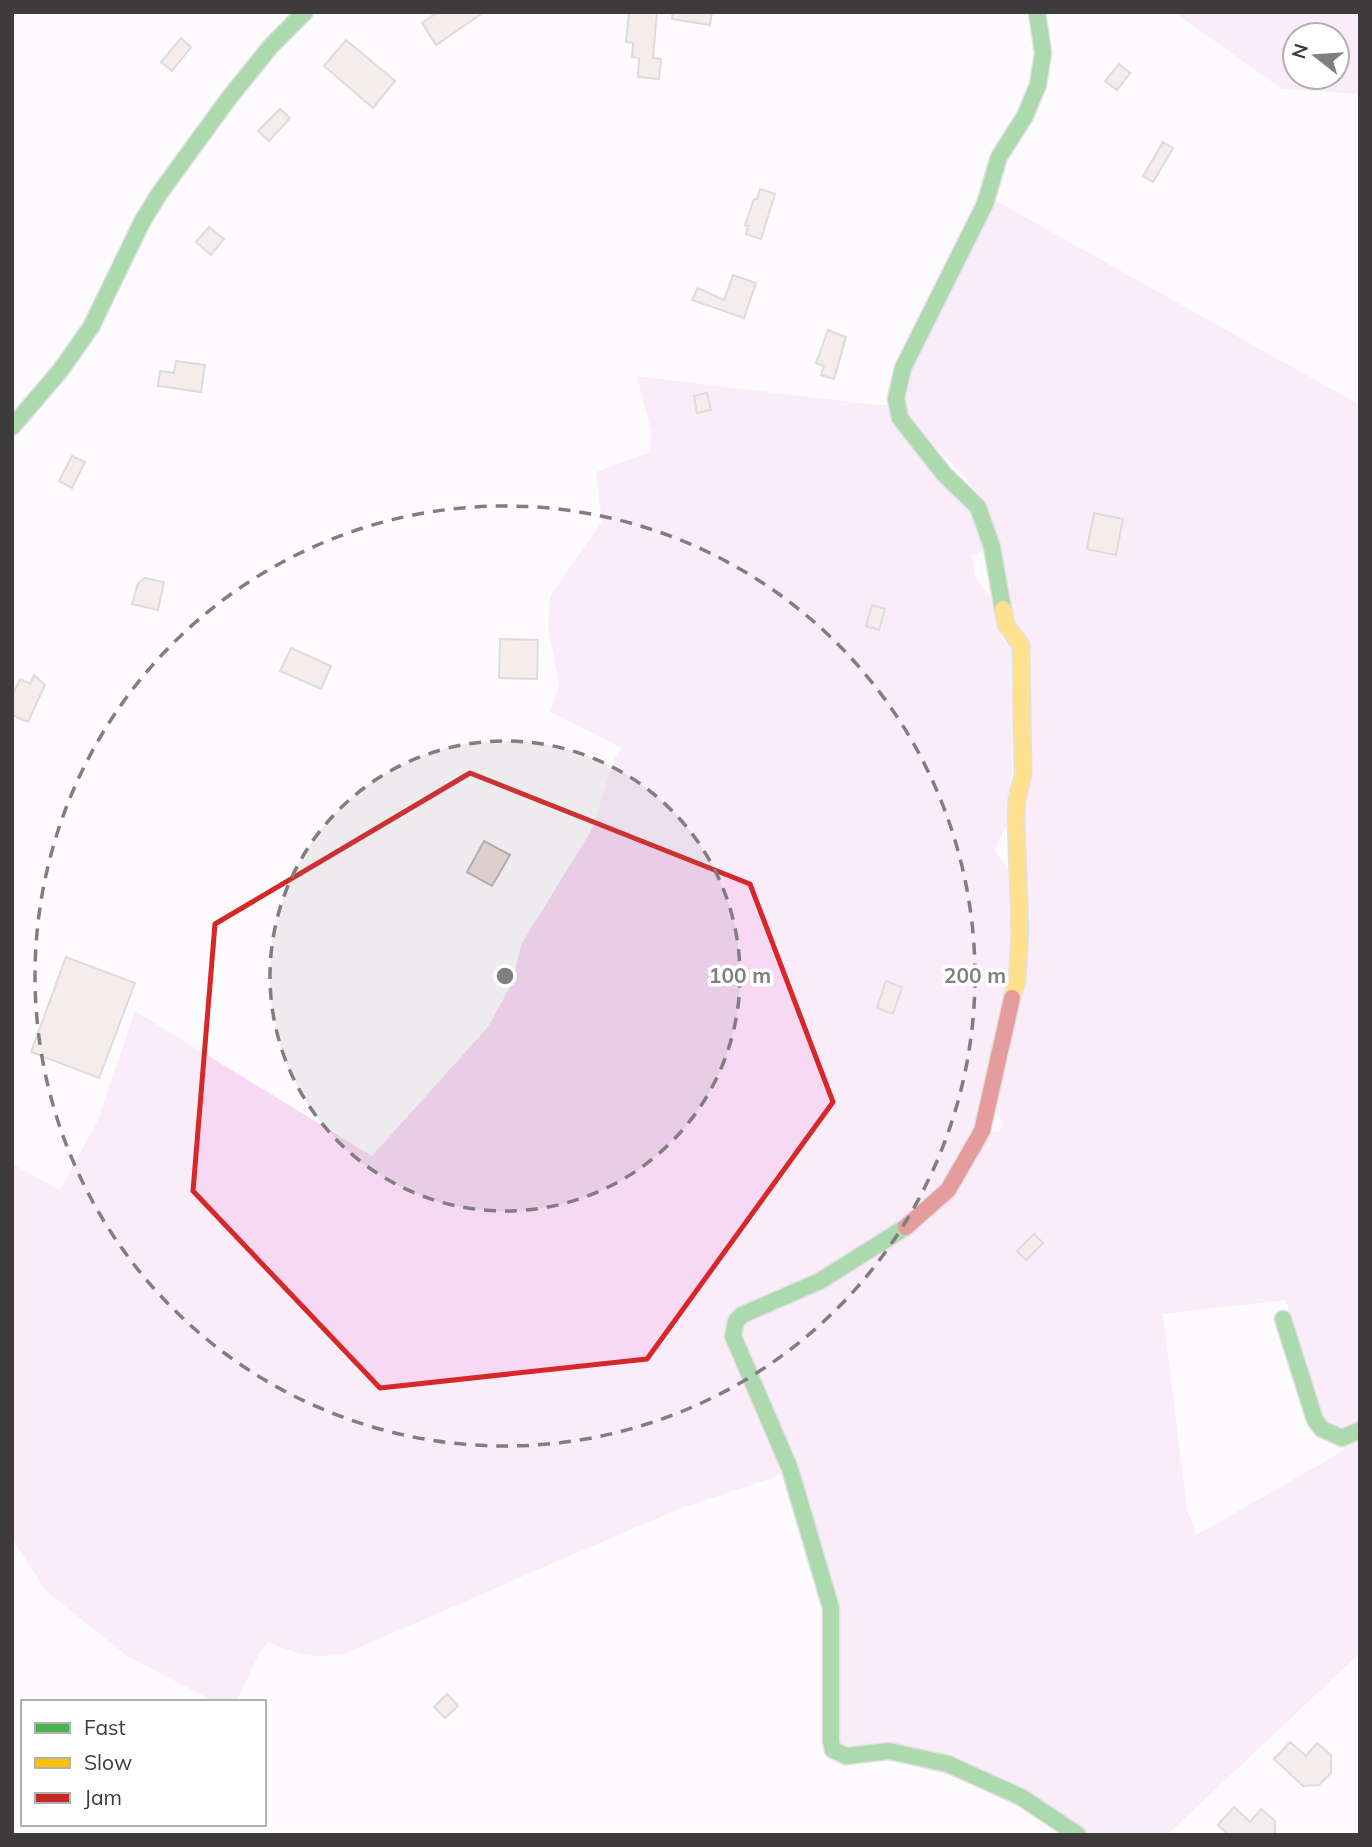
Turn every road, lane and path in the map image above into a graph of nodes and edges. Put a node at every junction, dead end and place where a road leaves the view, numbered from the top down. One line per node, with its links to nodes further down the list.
1 (305, 12): 3 (street)
2 (1037, 12): 6 (street)
3 (12, 427)
4 (1283, 1319): 5 (street)
5 (1360, 1430)
6 (1078, 1835)

